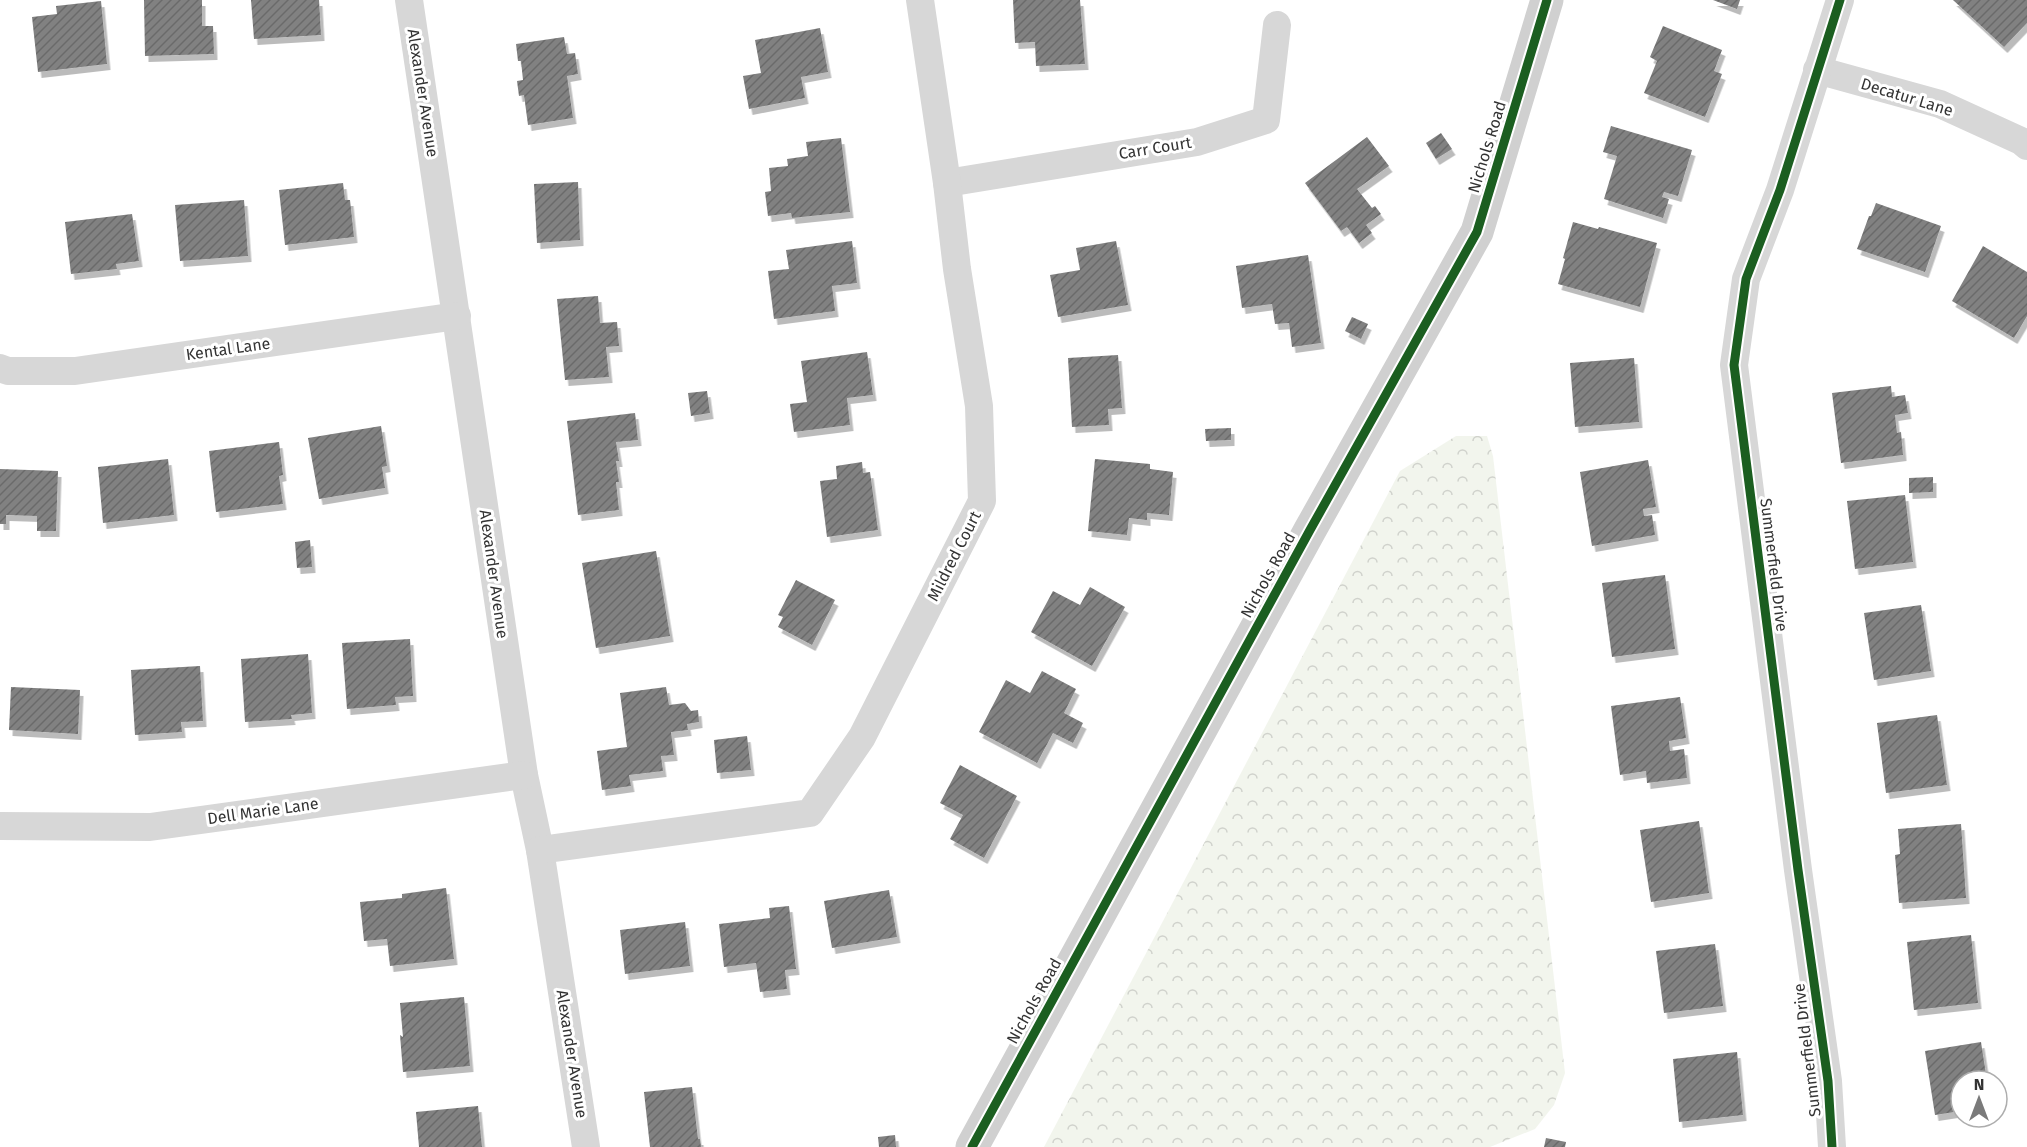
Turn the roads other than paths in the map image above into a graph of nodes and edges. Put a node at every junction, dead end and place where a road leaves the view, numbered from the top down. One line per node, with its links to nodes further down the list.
1 (409, 0): 9 (street, Alexander Avenue)
2 (920, 0): 8 (street, Mildred Court)
3 (1547, 0): 15 (street, Nichols Road)
4 (1840, 0): 6 (street, Summerfield Drive)
5 (1277, 25): 8 (street, Carr Court)
6 (1817, 70): 7 (street, Decatur Lane); 16 (street, Summerfield Drive)
7 (2027, 146)
8 (947, 183): 13 (street, Mildred Court)
9 (457, 316): 10 (street, Kental Lane); 11 (street, Alexander Avenue)
10 (0, 368)
11 (524, 775): 12 (street, Dell Marie Lane); 13 (street, Alexander Avenue)
12 (0, 826)
13 (540, 850): 14 (street, Alexander Avenue)
14 (586, 1147)
15 (972, 1147)
16 (1832, 1147)

